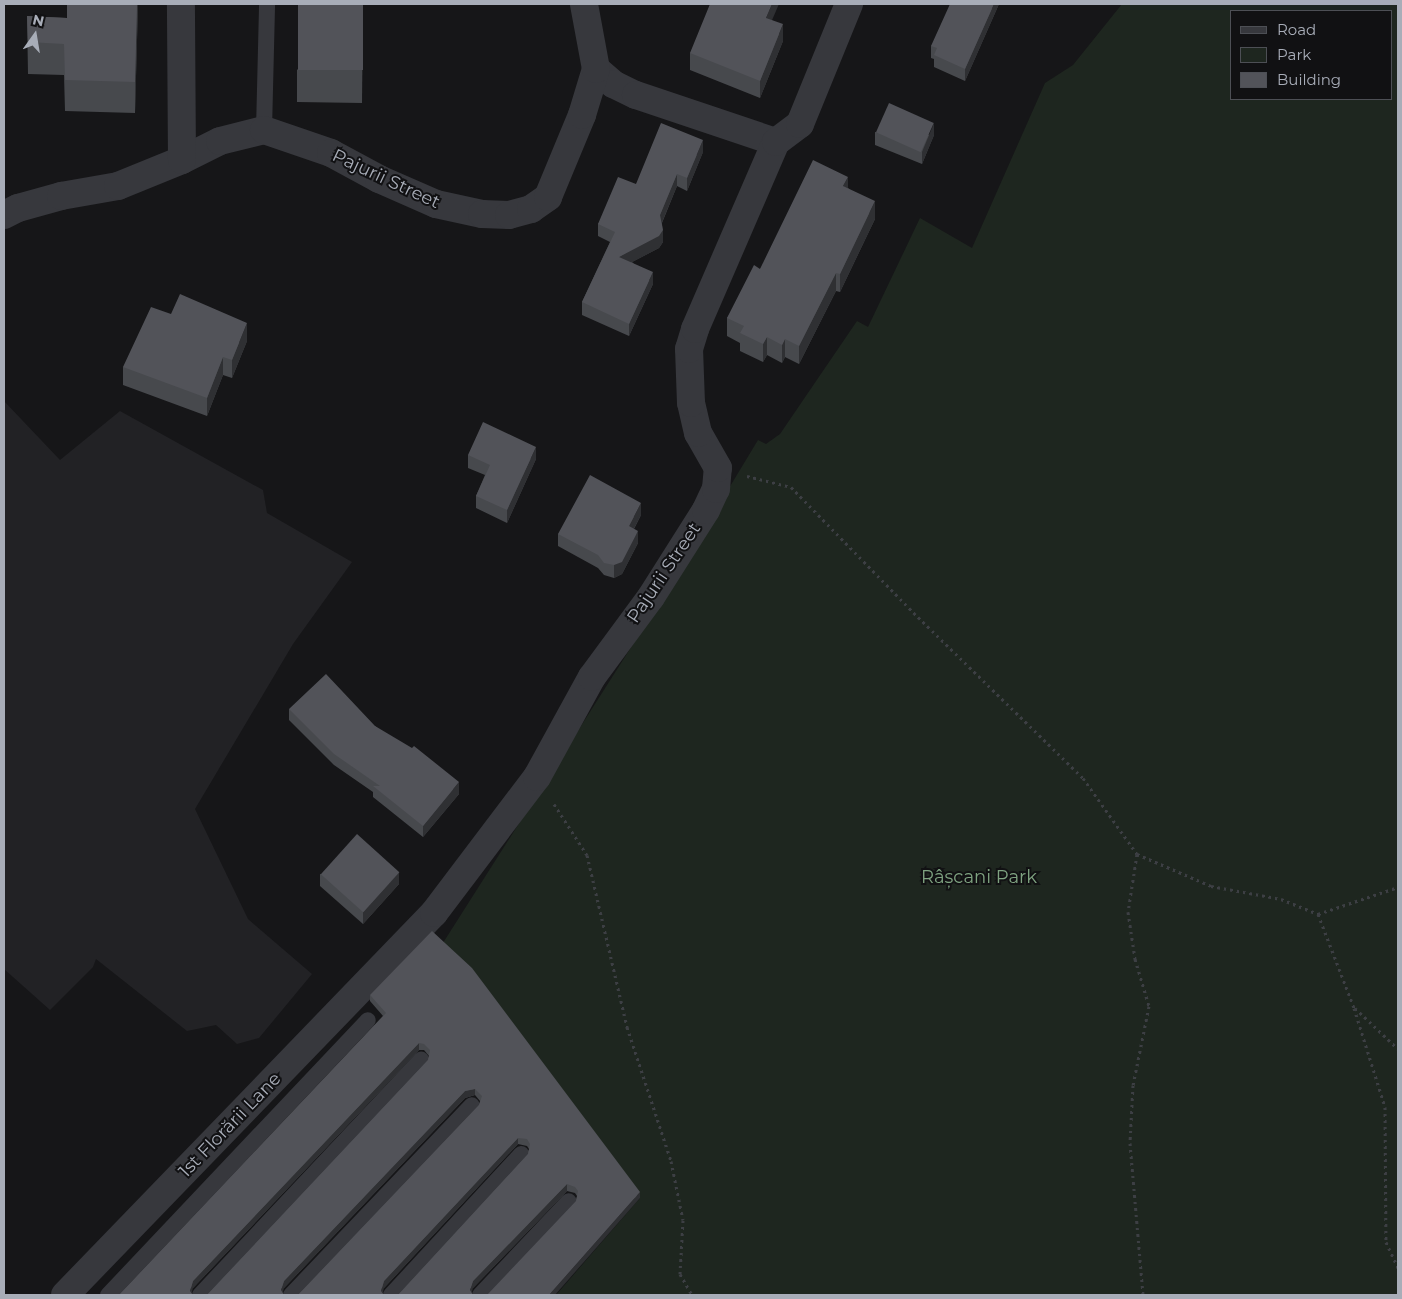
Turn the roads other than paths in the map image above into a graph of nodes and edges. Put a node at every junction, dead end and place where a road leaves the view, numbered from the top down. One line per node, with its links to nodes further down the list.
1 (181, 4): 8 (street)
2 (267, 4): 6 (lane)
3 (584, 4): 5 (street, Pajurii Street)
4 (849, 4): 7 (street)
5 (596, 69): 6 (street, Pajurii Street); 7 (street)
6 (264, 130): 8 (street)
7 (776, 142): 10 (street, Pajurii Street)
8 (182, 160): 9 (street)
9 (4, 215)
10 (394, 954): 16 (street, 1st Florării Lane)
11 (368, 1020): 17 (lane)
12 (422, 1060): 18 (lane)
13 (472, 1105): 19 (lane)
14 (521, 1154): 20 (lane)
15 (569, 1201): 21 (lane)
16 (65, 1295)
17 (108, 1295)
18 (200, 1295)
19 (291, 1295)
20 (391, 1295)
21 (480, 1295)

